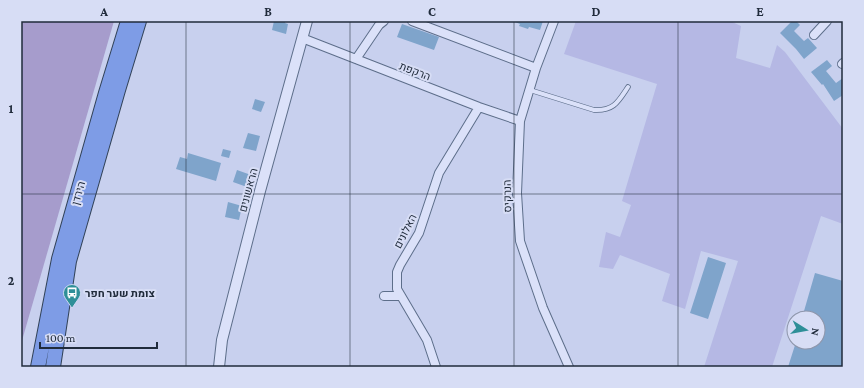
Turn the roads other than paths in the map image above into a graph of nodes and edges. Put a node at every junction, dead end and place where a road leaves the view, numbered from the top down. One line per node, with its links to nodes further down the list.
1 (128, 21): 18 (highway, הירדן)
2 (139, 21): 19 (highway, הירדן)
3 (307, 21): 9 (street, הראשונים)
4 (384, 21): 10 (street)
5 (412, 21): 11 (street)
6 (554, 21): 11 (street, הנרקיס)
7 (827, 21): 8 (street)
8 (814, 35)
9 (302, 38): 10 (street, הרקפת); 20 (street, הראשונים)
10 (356, 59): 14 (street, הרקפת)
11 (536, 68): 13 (street, הנרקיס)
12 (628, 87): 13 (lane)
13 (530, 90): 15 (street, הנרקיס)
14 (479, 107): 15 (street, הרקפת); 17 (street, האלונים)
15 (520, 121): 22 (street, הנרקיס)
16 (384, 296): 17 (street)
17 (401, 296): 21 (street, האלונים)
18 (38, 367)
19 (53, 367)
20 (218, 367)
21 (436, 367)
22 (569, 367)

